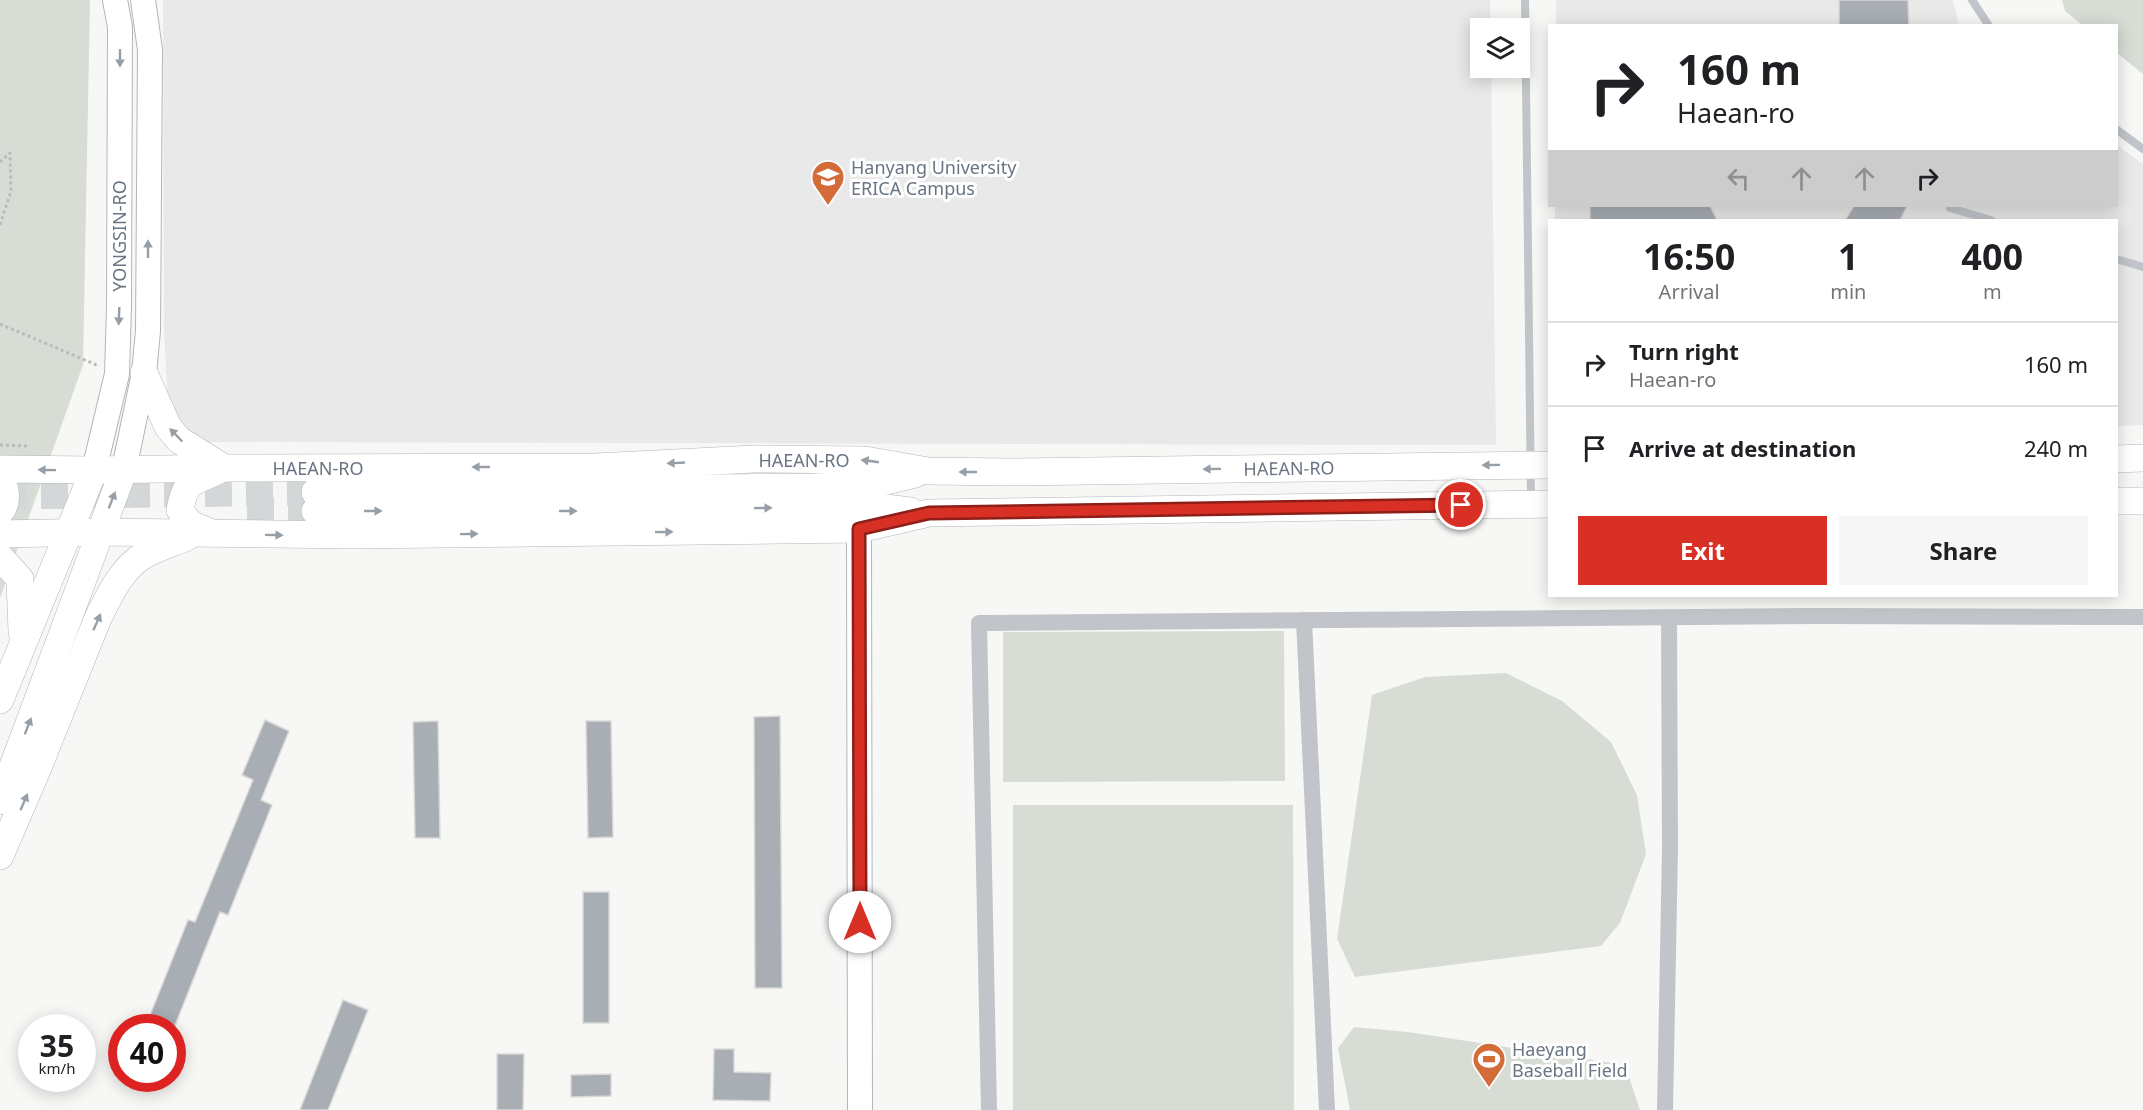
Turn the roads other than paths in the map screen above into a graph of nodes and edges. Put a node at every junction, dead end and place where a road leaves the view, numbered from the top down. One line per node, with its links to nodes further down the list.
1 (115, 0): 19 (main road, YONGSIN-RO, one-way to 19)
2 (143, 0): 12 (main road, YONGSIN-RO, one-way to 2)
3 (1526, 0): 15 (lane)
4 (1972, 0): 5 (lane)
5 (1988, 24)
6 (2118, 130): 7 (lane)
7 (2143, 149)
8 (1950, 207): 9 (lane)
9 (1988, 219)
10 (2118, 260): 11 (lane)
11 (2143, 267)
12 (144, 373): 16 (main road, one-way to 12); 18 (main road, YONGSIN-RO)
13 (2143, 458): 14 (main road)
14 (2118, 459)
15 (1540, 465): 20 (main road, HAEAN-RO, one-way to 20); 24 (lane)
16 (224, 468): 18 (main road, HAEAN-RO); 20 (main road, HAEAN-RO, one-way to 16); 31 (main road)
17 (0, 469): 19 (main road, HAEAN-RO, one-way to 17)
18 (124, 469): 19 (main road, HAEAN-RO); 29 (main road, one-way to 18)
19 (94, 471): 28 (main road)
20 (928, 471): 26 (main road, one-way to 26)
21 (0, 479): 25 (main road)
22 (2118, 501): 23 (main road)
23 (2143, 501)
24 (1540, 504): 26 (main road)
25 (0, 512)
26 (929, 513): 27 (main road)
27 (859, 529): 31 (main road, one-way to 27); 40 (main road)
28 (70, 532): 29 (main road); 30 (main road); 36 (main road)
29 (100, 532): 31 (main road); 38 (main road, one-way to 29)
30 (0, 534)
31 (203, 535): 39 (main road, one-way to 31)
32 (0, 557): 36 (main road)
33 (2143, 617): 34 (street)
34 (1669, 618): 35 (street); 43 (street)
35 (1304, 620): 41 (street); 42 (street)
36 (22, 646): 37 (main road)
37 (0, 700)
38 (0, 801)
39 (0, 856)
40 (860, 1110)
41 (989, 1110)
42 (1327, 1110)
43 (1665, 1110)

